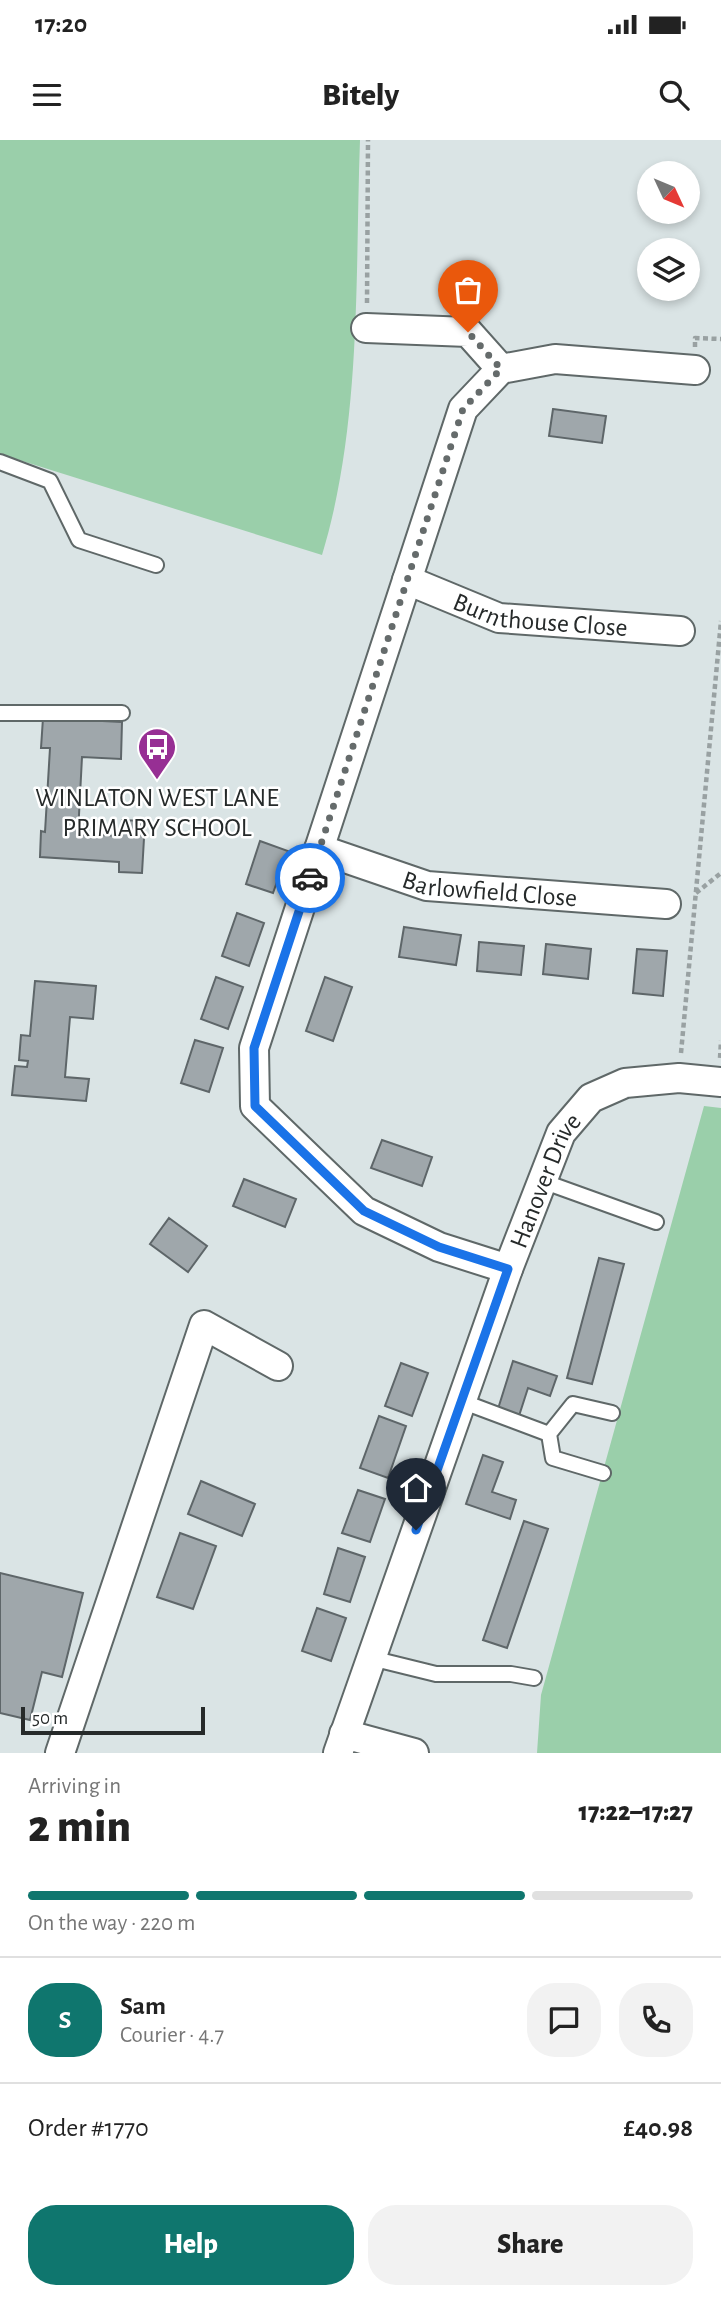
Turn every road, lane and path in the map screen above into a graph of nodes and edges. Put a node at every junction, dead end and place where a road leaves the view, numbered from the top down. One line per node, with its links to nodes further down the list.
1 (368, 140): 2 (path)
2 (366, 328): 3 (street)
3 (501, 369): 4 (street); 7 (street)
4 (695, 370)
5 (0, 462): 6 (lane)
6 (156, 565)
7 (407, 580): 9 (street, Burnthouse Close); 12 (street)
8 (721, 621): 14 (path)
9 (680, 631)
10 (0, 713): 11 (lane)
11 (122, 713)
12 (319, 849): 15 (street, Barlowfield Close); 20 (street)
13 (721, 873): 14 (path)
14 (696, 894): 16 (path)
15 (666, 904)
16 (679, 1079): 17 (street, Hanover Drive); 18 (street, Hanover Drive)
17 (721, 1082)
18 (542, 1181): 19 (lane); 20 (street, Hanover Drive)
19 (656, 1222)
20 (508, 1269): 22 (street, Hanover Drive)
21 (278, 1366): 29 (street)
22 (461, 1401): 24 (lane); 26 (street, Hanover Drive)
23 (612, 1413): 24 (lane)
24 (549, 1434): 25 (lane)
25 (603, 1473)
26 (371, 1658): 27 (lane); 28 (street, Hanover Drive)
27 (534, 1678)
28 (341, 1744): 30 (street)
29 (60, 1753)
30 (414, 1753)

